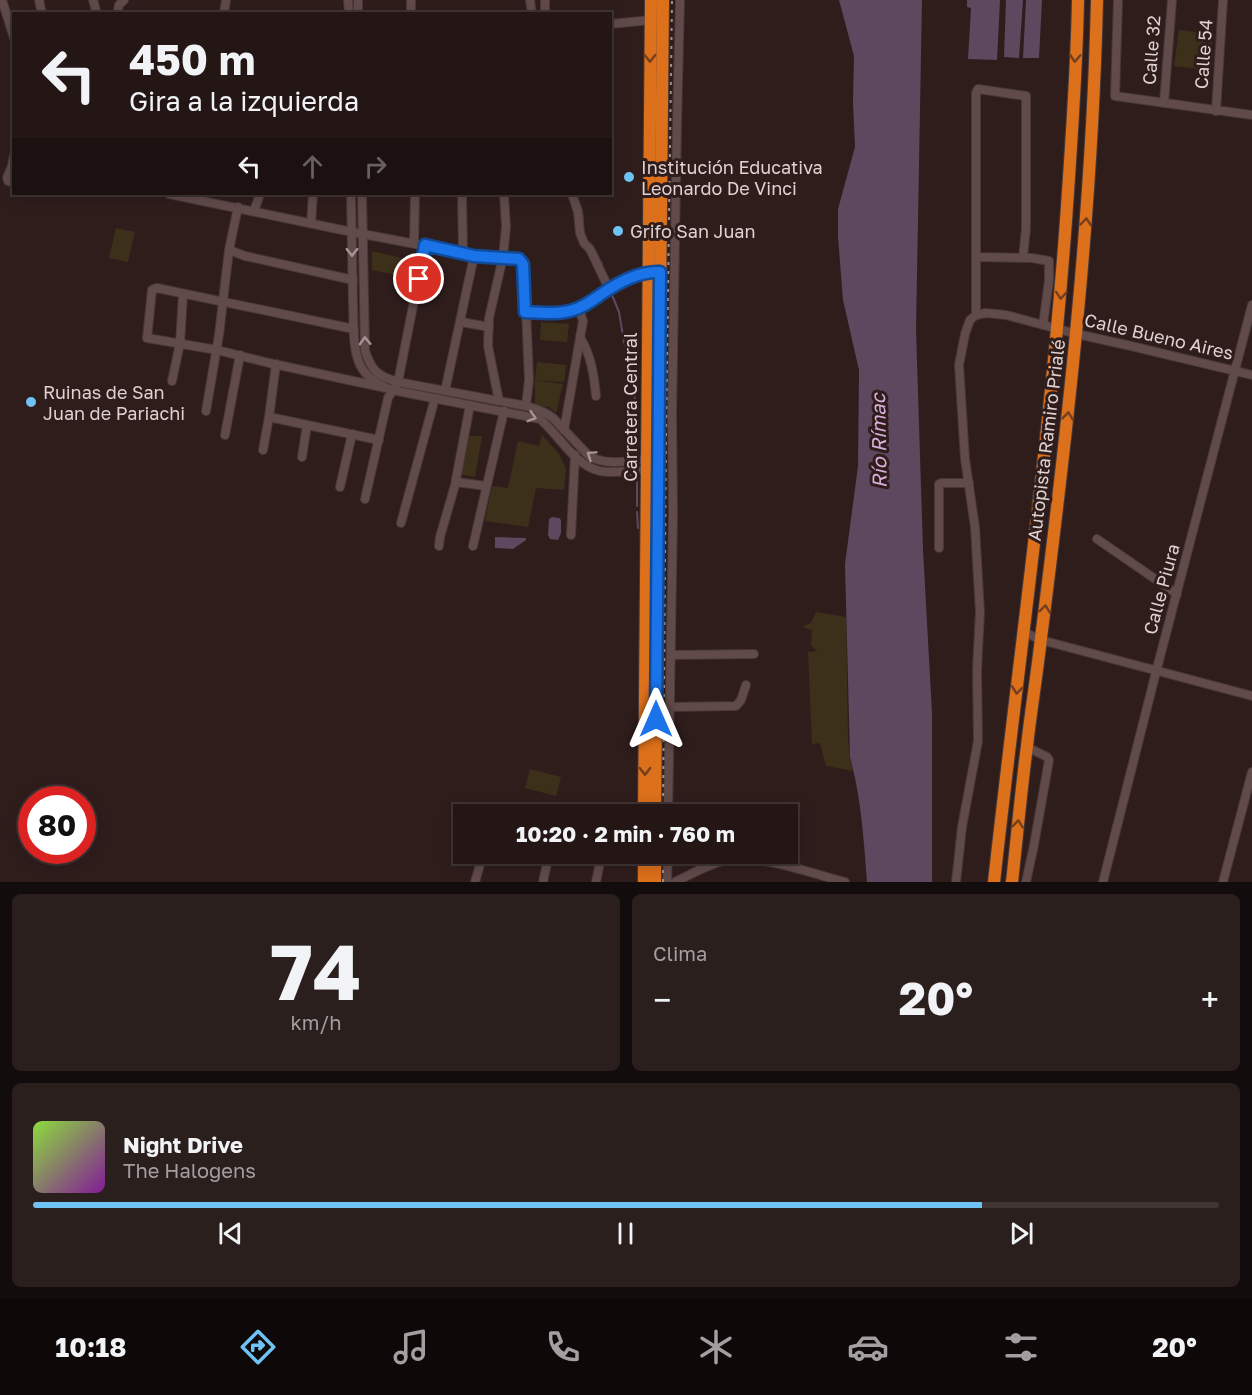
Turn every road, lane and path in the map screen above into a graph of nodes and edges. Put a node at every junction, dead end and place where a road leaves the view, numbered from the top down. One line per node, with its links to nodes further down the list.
1 (2, 0): 12 (street)
2 (651, 0): 10 (highway, Carretera Central)
3 (663, 0): 17 (highway, Carretera Central)
4 (680, 0): 16 (street)
5 (1078, 0): 58 (highway, Autopista Ramiro Prialé, one-way to 58)
6 (1097, 0): 59 (highway, Autopista Ramiro Prialé, one-way to 6)
7 (1118, 0): 13 (street)
8 (1172, 0): 13 (street, Calle 32)
9 (1223, 0): 14 (street, Calle 54)
10 (651, 20): 11 (street); 45 (highway, Carretera Central, one-way to 45)
11 (612, 24)
12 (12, 32)
13 (1164, 103): 14 (street)
14 (1216, 111): 15 (street)
15 (1252, 115)
16 (677, 122): 17 (street); 31 (street)
17 (662, 123): 29 (highway, Carretera Central)
18 (12, 166): 19 (street)
19 (12, 182)
20 (180, 195): 30 (street)
21 (260, 195): 33 (street)
22 (313, 195): 34 (street)
23 (351, 195): 35 (street)
24 (362, 195): 36 (street)
25 (415, 195): 37 (street)
26 (462, 195): 40 (street)
27 (504, 195): 42 (street)
28 (572, 195): 47 (street)
29 (661, 197): 31 (street); 45 (highway, Carretera Central)
30 (212, 198): 32 (street)
31 (676, 198): 104 (street)
32 (238, 207): 33 (street); 39 (street)
33 (254, 211): 34 (street)
34 (311, 223): 35 (street)
35 (352, 232): 36 (street); 46 (street, one-way to 46)
36 (364, 234): 37 (street); 68 (street, one-way to 36)
37 (414, 243): 38 (street)
38 (425, 245): 40 (street); 68 (street)
39 (229, 250): 46 (street); 49 (street)
40 (463, 253): 41 (street)
41 (474, 256): 42 (street); 54 (street)
42 (502, 257): 52 (street); 56 (street)
43 (976, 257): 44 (street); 44 (street); 53 (street)
44 (1023, 257): 55 (street)
45 (655, 272): 47 (street); 87 (highway, Carretera Central); 100 (highway, Carretera Central)
46 (352, 280): 57 (street)
47 (609, 288): 51 (street)
48 (183, 295): 49 (street); 61 (street); 61 (street)
49 (222, 301): 57 (street); 62 (street)
50 (1252, 305): 65 (street, Calle Piura)
51 (579, 309): 52 (street); 60 (street)
52 (525, 312): 75 (street)
53 (976, 315): 55 (street, Calle Bueno Aires); 89 (street)
54 (461, 322): 56 (street); 70 (street)
55 (1043, 325): 58 (street, Calle Bueno Aires)
56 (489, 327): 73 (street)
57 (354, 329): 69 (street)
58 (1058, 329): 59 (street, Calle Bueno Aires); 101 (highway, Autopista Ramiro Prialé)
59 (1077, 334): 65 (street, Calle Bueno Aires); 102 (highway, Autopista Ramiro Prialé, one-way to 59)
60 (580, 337): 71 (street); 80 (street)
61 (180, 343): 62 (street); 67 (street)
62 (217, 350): 63 (street); 76 (street)
63 (240, 356): 64 (street); 82 (street)
64 (276, 364): 69 (street); 78 (street)
65 (1234, 371): 66 (street, Calle Bueno Aires); 99 (street, Calle Piura)
66 (1252, 375)
67 (172, 381)
68 (398, 382): 69 (street); 70 (street)
69 (389, 389): 72 (street); 83 (street)
70 (446, 391): 73 (street)
71 (596, 396)
72 (435, 398): 74 (street); 93 (street)
73 (499, 401): 75 (street)
74 (470, 405): 77 (street); 88 (street)
75 (526, 406): 80 (street)
76 (206, 411)
77 (504, 411): 85 (street, one-way to 85); 90 (street)
78 (269, 417): 79 (street); 84 (street)
79 (307, 425): 81 (street); 86 (street)
80 (564, 430): 87 (street, one-way to 80)
81 (352, 434): 83 (street); 91 (street)
82 (225, 435)
83 (378, 440): 92 (street)
84 (263, 450)
85 (575, 455): 87 (street); 94 (street)
86 (302, 457)
87 (647, 464): 100 (highway, Carretera Central)
88 (456, 482): 90 (street); 96 (street)
89 (969, 483): 98 (street); 128 (street)
90 (486, 486): 97 (street)
91 (340, 487)
92 (365, 499)
93 (401, 523)
94 (570, 534)
95 (1097, 539): 99 (street)
96 (439, 546)
97 (473, 546)
98 (939, 548)
99 (1177, 594): 105 (street, Calle Piura)
100 (652, 600): 111 (highway, Carretera Central, one-way to 111); 112 (highway, Carretera Central)
101 (1024, 632): 102 (street); 129 (highway, Autopista Ramiro Prialé, one-way to 129)
102 (1041, 640): 105 (street); 109 (highway, Autopista Ramiro Prialé)
103 (754, 654): 104 (street)
104 (671, 655): 108 (street)
105 (1156, 672): 107 (street); 132 (street, Calle Piura)
106 (746, 685): 108 (street)
107 (1252, 696)
108 (670, 707): 113 (street)
109 (1027, 747): 130 (highway, Autopista Ramiro Prialé, one-way to 109); 131 (street)
110 (1252, 772): 133 (street)
111 (644, 804)
112 (656, 804)
113 (668, 804)
114 (480, 864): 120 (street)
115 (547, 864): 121 (street)
116 (600, 864): 122 (street)
117 (644, 864): 123 (highway)
118 (655, 864): 124 (highway)
119 (668, 864): 125 (street)
120 (475, 882)
121 (543, 882)
122 (596, 882)
123 (644, 882)
124 (655, 882)
125 (667, 882)
126 (675, 882): 127 (street)
127 (845, 882)
128 (956, 882)
129 (994, 882)
130 (1012, 882)
131 (1026, 882)
132 (1103, 882)
133 (1223, 882)

